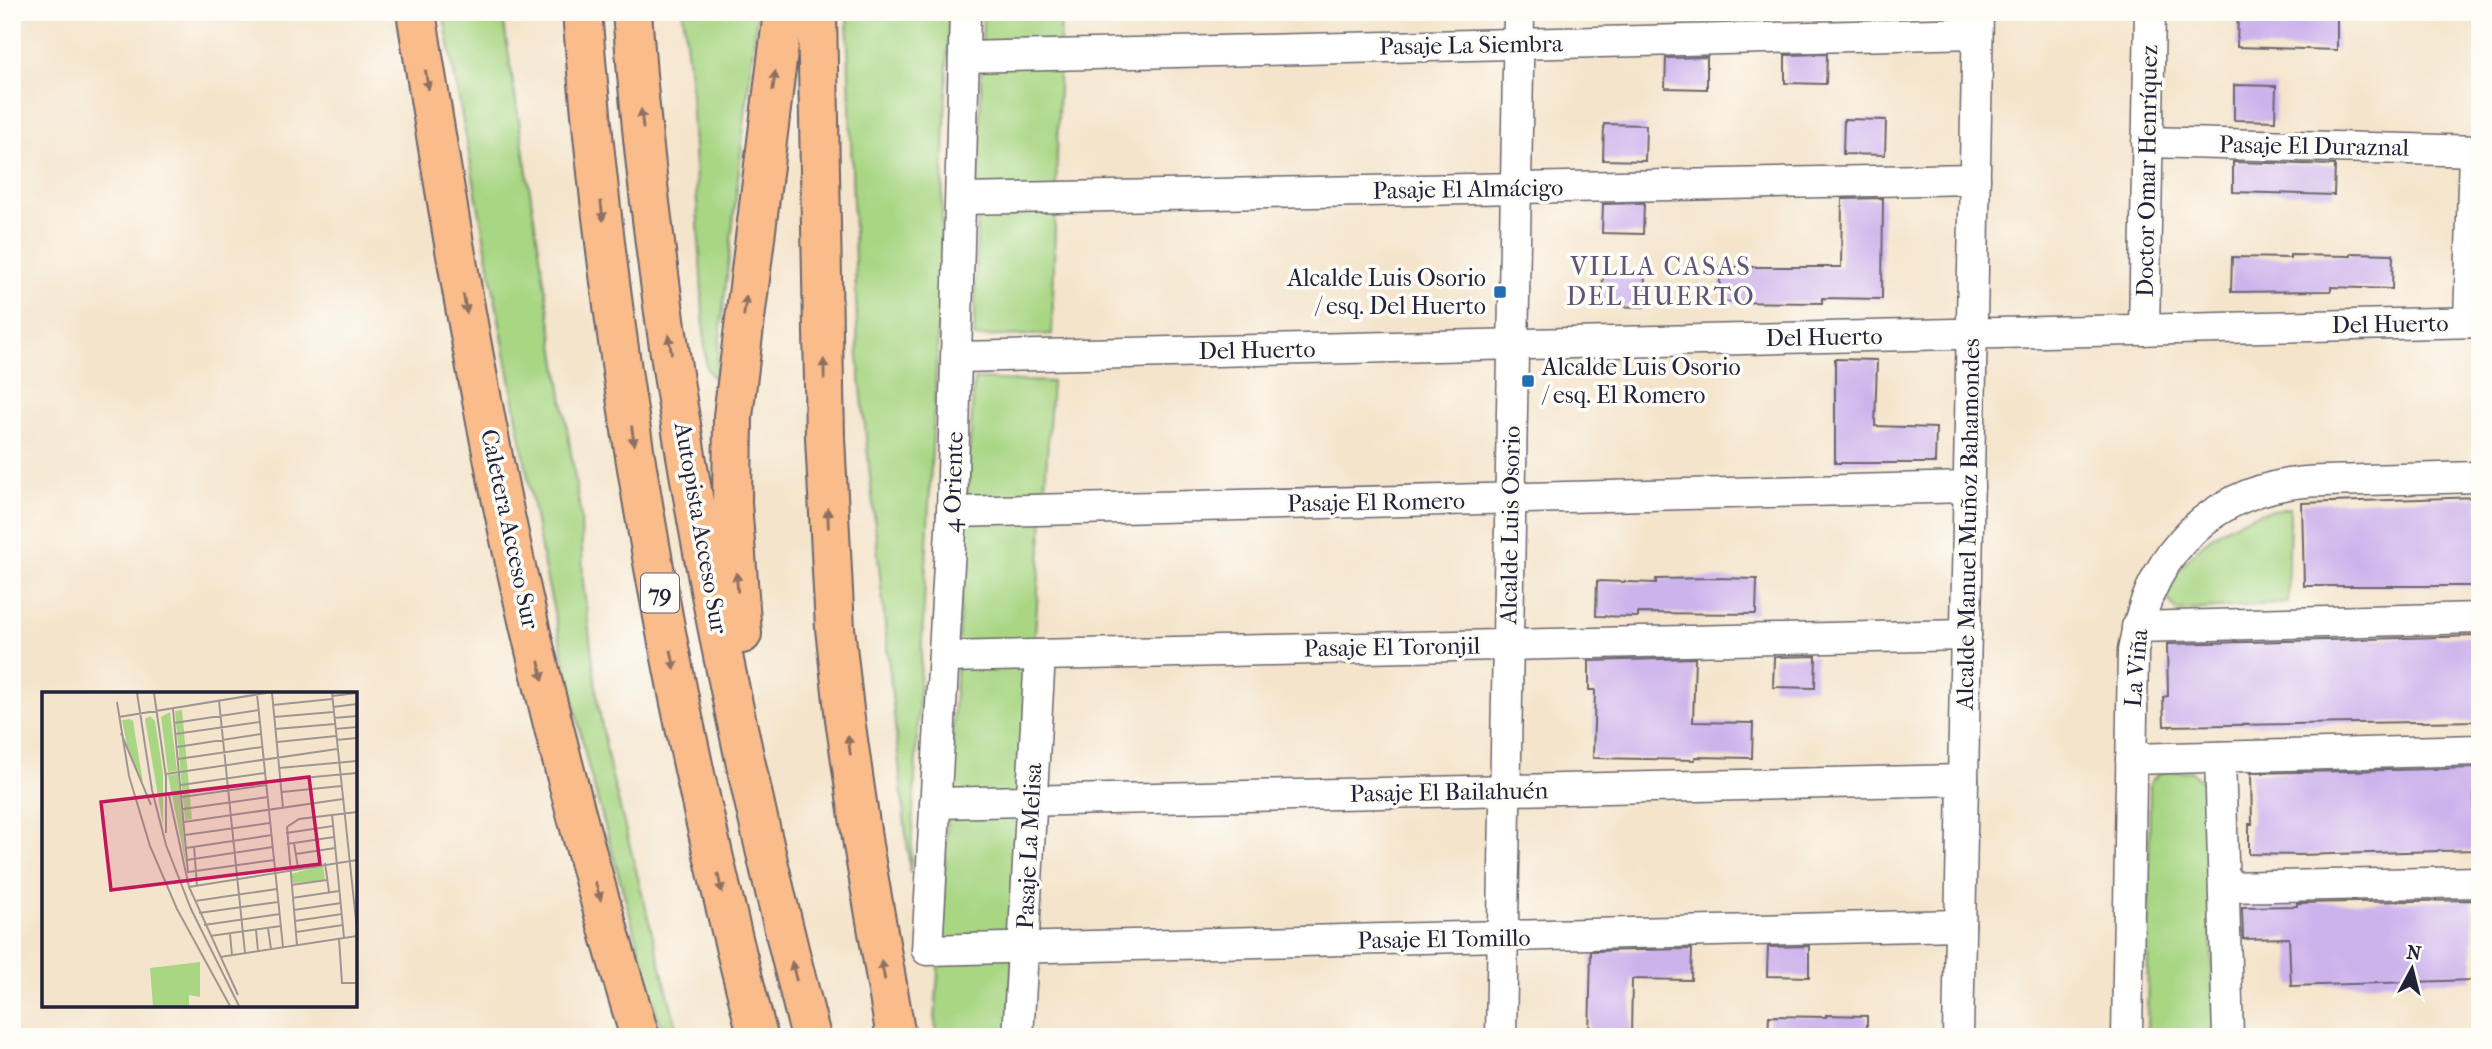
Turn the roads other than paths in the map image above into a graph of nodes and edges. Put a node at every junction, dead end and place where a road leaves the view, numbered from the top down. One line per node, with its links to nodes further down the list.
1 (416, 12): 48 (main road, Caletera Acceso Sur, one-way to 48)
2 (567, 12): 14 (main road)
3 (582, 12): 14 (main road, Autopista Acceso Sur / 79)
4 (632, 12): 41 (main road, Autopista Acceso Sur / 79, one-way to 4)
5 (783, 12): 41 (main road, one-way to 5)
6 (817, 12): 51 (main road, one-way to 6)
7 (965, 12): 12 (street, 4 Oriente)
8 (1519, 12): 11 (street, Alcalde Luis Osorio)
9 (2150, 12): 13 (street, Doctor Omar Henríquez)
10 (1978, 23): 11 (street, Pasaje La Siembra); 16 (street, Alcalde Manuel Muñoz Bahamondes)
11 (1518, 44): 12 (street, Pasaje La Siembra); 17 (street, Alcalde Luis Osorio)
12 (964, 57): 18 (street, 4 Oriente)
13 (2147, 142): 15 (street, Pasaje El Duraznal); 20 (street, Doctor Omar Henríquez)
14 (594, 143): 49 (main road, Autopista Acceso Sur / 79, one-way to 49)
15 (2477, 151): 19 (street)
16 (1975, 179): 17 (street, Pasaje El Almácigo); 21 (street, Alcalde Manuel Muñoz Bahamondes)
17 (1516, 188): 18 (street, Pasaje El Almácigo); 22 (street, Alcalde Luis Osorio)
18 (961, 199): 23 (street, 4 Oriente)
19 (2474, 322): 20 (street, Del Huerto)
20 (2144, 330): 21 (street, Del Huerto)
21 (1972, 334): 22 (street, Del Huerto); 25 (street, Alcalde Manuel Muñoz Bahamondes)
22 (1513, 345): 23 (street, Del Huerto); 26 (street, Alcalde Luis Osorio)
23 (957, 357): 27 (street, 4 Oriente)
24 (2480, 477): 29 (street, La Viña)
25 (1969, 487): 26 (street, Pasaje El Romero); 30 (street, Alcalde Manuel Muñoz Bahamondes)
26 (1510, 499): 27 (street, Pasaje El Romero); 31 (street, Alcalde Luis Osorio)
27 (952, 512): 33 (street, 4 Oriente)
28 (2480, 618): 29 (street)
29 (2137, 627): 36 (street, La Viña)
30 (1966, 635): 31 (street, Pasaje El Toronjil); 37 (street, Alcalde Manuel Muñoz Bahamondes)
31 (1508, 645): 32 (street, Pasaje El Toronjil); 38 (street, Alcalde Luis Osorio)
32 (1040, 655): 33 (street, Pasaje El Toronjil); 39 (street, Pasaje La Melisa)
33 (944, 657): 40 (street, 4 Oriente)
34 (2480, 750): 35 (street)
35 (2220, 757): 36 (street); 43 (street)
36 (2131, 759): 55 (street, La Viña)
37 (1963, 780): 38 (street, Pasaje El Bailahuén); 44 (street, Alcalde Manuel Muñoz Bahamondes)
38 (1505, 790): 39 (street, Pasaje El Bailahuén); 45 (street, Alcalde Luis Osorio)
39 (1031, 801): 40 (street, Pasaje El Bailahuén); 46 (street, Pasaje La Melisa)
40 (935, 803): 47 (street, 4 Oriente)
41 (759, 821): 50 (main road, Autopista Acceso Sur / 79, one-way to 41)
42 (2480, 882): 43 (street)
43 (2224, 887): 56 (street)
44 (1960, 925): 45 (street, Pasaje El Tomillo); 54 (street, Alcalde Manuel Muñoz Bahamondes)
45 (1503, 937): 46 (street, Pasaje El Tomillo); 53 (street, Alcalde Luis Osorio)
46 (1023, 949): 47 (street, Pasaje El Tomillo); 52 (street, Pasaje La Melisa)
47 (927, 950)
48 (640, 1037)
49 (758, 1037)
50 (811, 1037)
51 (896, 1037)
52 (1018, 1037)
53 (1501, 1037)
54 (1958, 1037)
55 (2127, 1037)
56 (2228, 1037)

